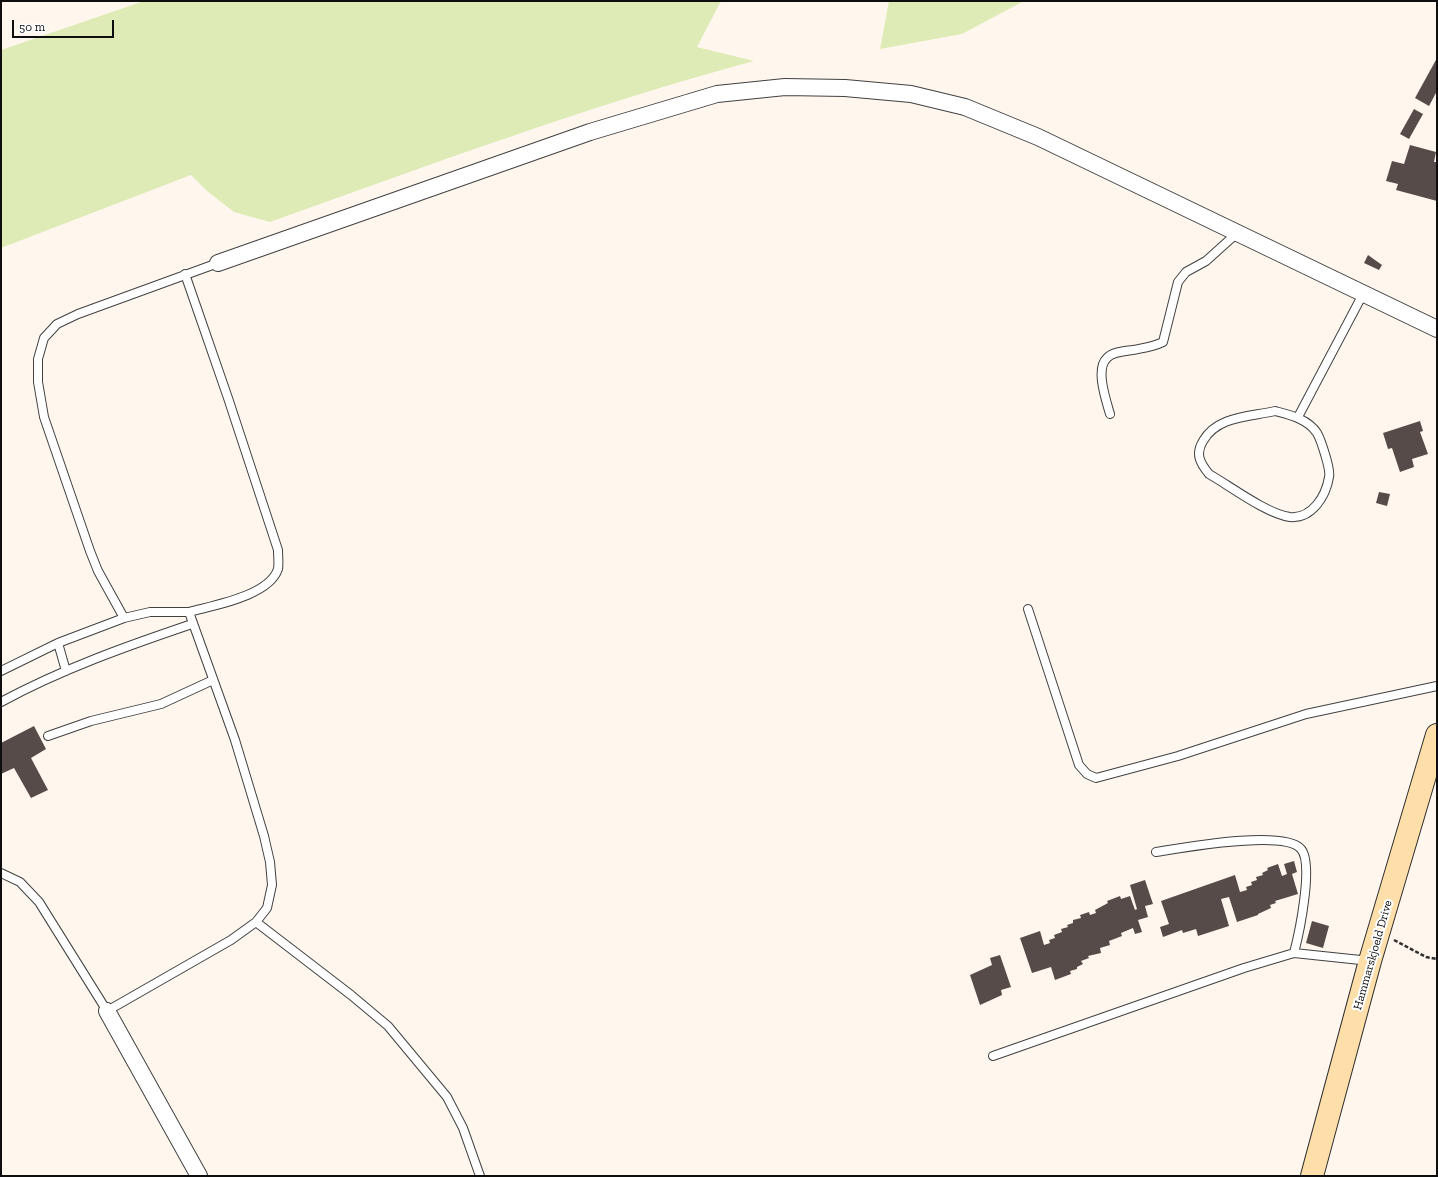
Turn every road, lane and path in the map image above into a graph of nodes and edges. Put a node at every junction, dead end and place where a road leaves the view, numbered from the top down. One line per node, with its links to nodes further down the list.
1 (1236, 234): 2 (street); 4 (street); 6 (lane)
2 (218, 263): 3 (lane)
3 (185, 274): 9 (lane); 10 (lane)
4 (1363, 294): 5 (street); 7 (lane)
5 (1437, 329)
6 (1110, 414)
7 (1298, 417): 7 (lane)
8 (1028, 609): 16 (lane)
9 (189, 612): 10 (lane); 11 (lane)
10 (124, 618): 12 (lane)
11 (192, 624): 14 (lane); 15 (lane)
12 (58, 643): 13 (lane); 14 (lane)
13 (1, 671)
14 (66, 671): 17 (lane)
15 (213, 680): 19 (lane); 22 (lane)
16 (1437, 686)
17 (1, 702)
18 (1437, 735): 23 (main road, Hammarskjoeld Drive)
19 (48, 736)
20 (1156, 852): 24 (lane)
21 (1, 873): 27 (lane)
22 (256, 922): 27 (lane); 30 (lane)
23 (1379, 932): 25 (path); 26 (main road, Hammarskjoeld Drive)
24 (1294, 953): 26 (lane); 28 (lane)
25 (1437, 959)
26 (1370, 961): 31 (main road, Hammarskjoeld Drive)
27 (107, 1011): 29 (street)
28 (993, 1056)
29 (199, 1176)
30 (480, 1176)
31 (1312, 1176)

